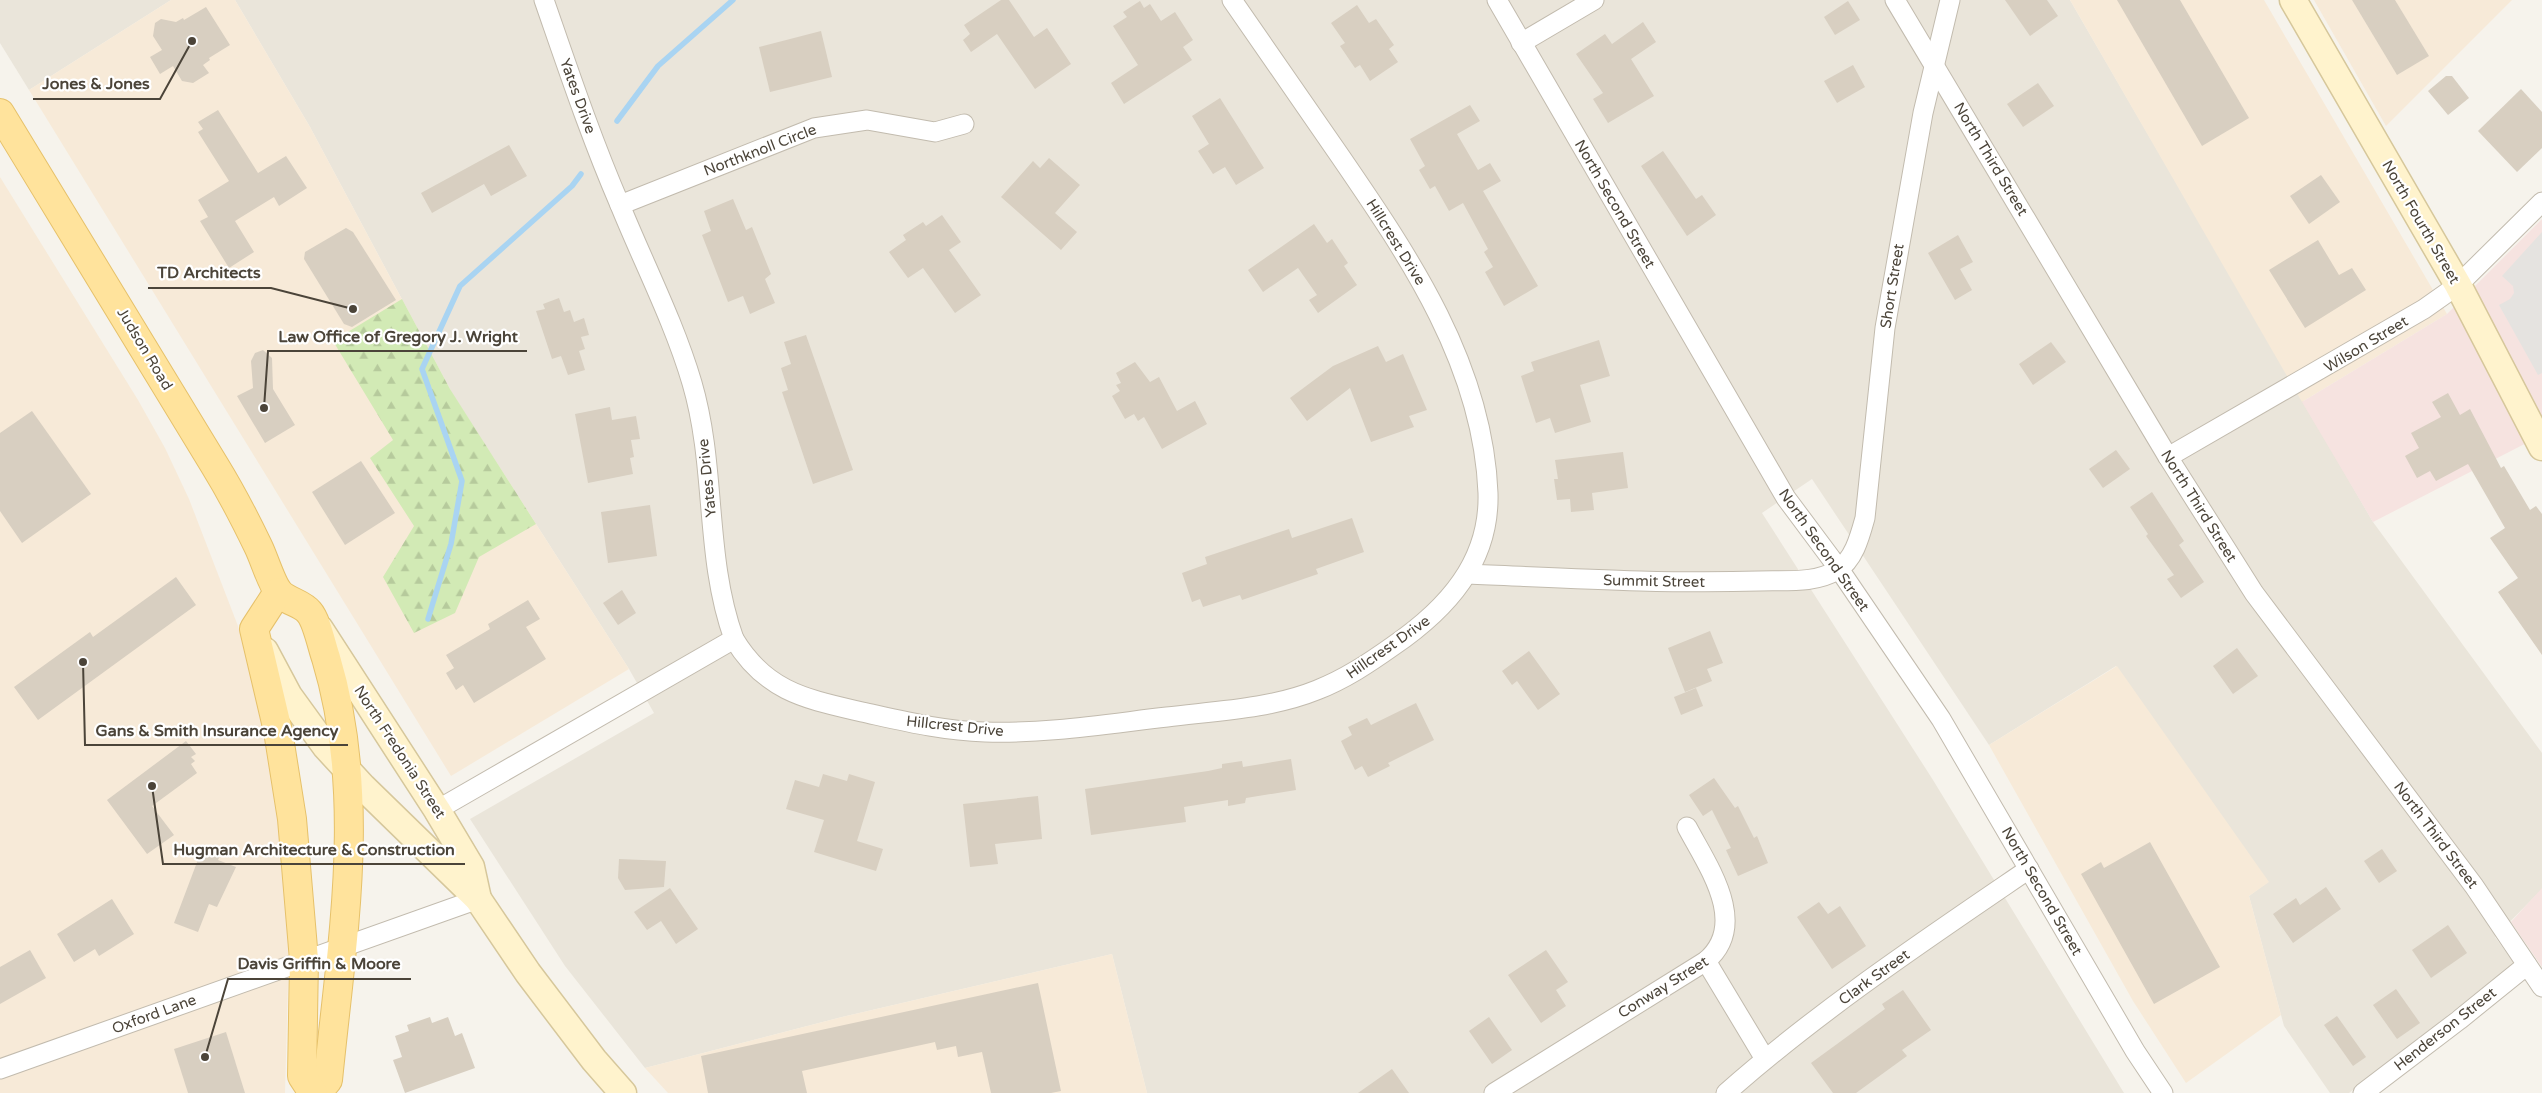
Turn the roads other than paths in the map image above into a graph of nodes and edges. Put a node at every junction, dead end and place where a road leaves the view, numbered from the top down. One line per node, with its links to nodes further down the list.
1 (544, 0): 13 (street, Yates Drive)
2 (1232, 0): 18 (street, Hillcrest Drive)
3 (1497, 0): 8 (street, North Second Street)
4 (1594, 0): 8 (street)
5 (1895, 0): 9 (street, North Third Street)
6 (1950, 0): 9 (street, Short Street)
7 (2293, 0): 14 (street, North Fourth Street)
8 (1521, 43): 17 (street, North Second Street)
9 (1934, 63): 16 (street, North Third Street); 17 (street, Short Street)
10 (0, 113): 19 (main road, Judson Road)
11 (964, 124): 13 (street, Northknoll Circle)
12 (2542, 202): 14 (street, Wilson Street)
13 (620, 205): 22 (street, Yates Drive)
14 (2458, 285): 15 (street, North Fourth Street); 16 (street, Wilson Street)
15 (2542, 448)
16 (2168, 457): 31 (street, North Third Street)
17 (1839, 569): 18 (street, Summit Street); 26 (street, North Second Street)
18 (1468, 574): 22 (street, Hillcrest Drive)
19 (278, 592): 20 (main road); 21 (main road)
20 (309, 612): 23 (main road); 24 (street, North Fredonia Street)
21 (254, 629): 23 (street, North Fredonia Street); 29 (main road)
22 (734, 639): 24 (street)
23 (349, 772): 27 (street, North Fredonia Street); 28 (main road)
24 (438, 810): 27 (street, North Fredonia Street)
25 (1687, 827): 30 (street, Conway Street)
26 (2029, 869): 33 (street, Clark Street); 39 (street, North Second Street)
27 (478, 899): 28 (street, Oxford Lane); 36 (street, North Fredonia Street)
28 (342, 949): 29 (street, Oxford Lane); 35 (main road)
29 (304, 960): 34 (street, Oxford Lane); 35 (main road)
30 (1706, 961): 33 (street); 37 (street, Conway Street)
31 (2527, 964): 32 (street, North Third Street); 40 (street, Henderson Street)
32 (2542, 987)
33 (1765, 1059): 38 (street, Clark Street)
34 (0, 1069)
35 (315, 1093)
36 (623, 1093)
37 (1494, 1093)
38 (1726, 1093)
39 (2163, 1093)
40 (2362, 1093)

